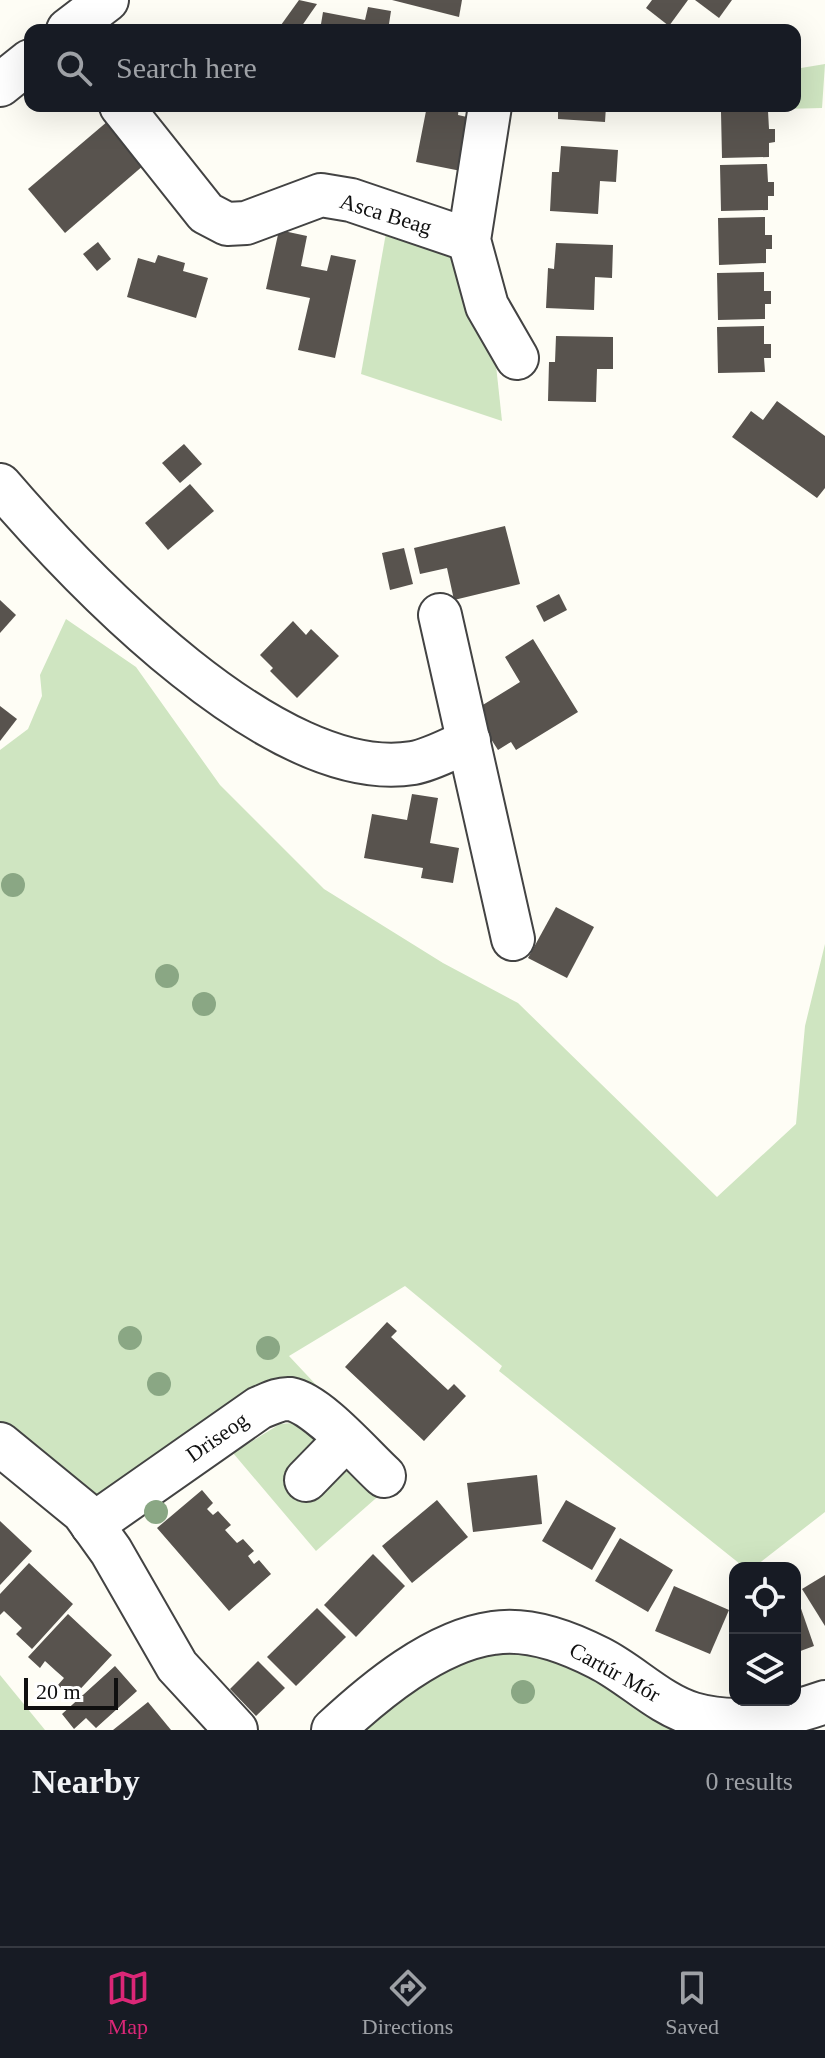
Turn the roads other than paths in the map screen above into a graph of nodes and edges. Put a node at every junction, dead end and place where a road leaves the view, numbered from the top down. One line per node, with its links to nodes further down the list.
1 (107, 0): 2 (street)
2 (76, 24)
3 (24, 66): 4 (street)
4 (0, 85)
5 (126, 112): 7 (street, Asca Beag)
6 (489, 112): 7 (street)
7 (469, 240): 8 (street)
8 (517, 358)
9 (0, 485): 11 (street)
10 (440, 615): 11 (street)
11 (469, 741): 12 (street)
12 (513, 939)
13 (345, 1440): 15 (street, Driseog); 16 (street); 17 (street, Driseog)
14 (0, 1444): 17 (street)
15 (384, 1476)
16 (306, 1480)
17 (92, 1525): 19 (street)
18 (825, 1702): 20 (street, Cartúr Mór)
19 (236, 1730)
20 (333, 1730)

